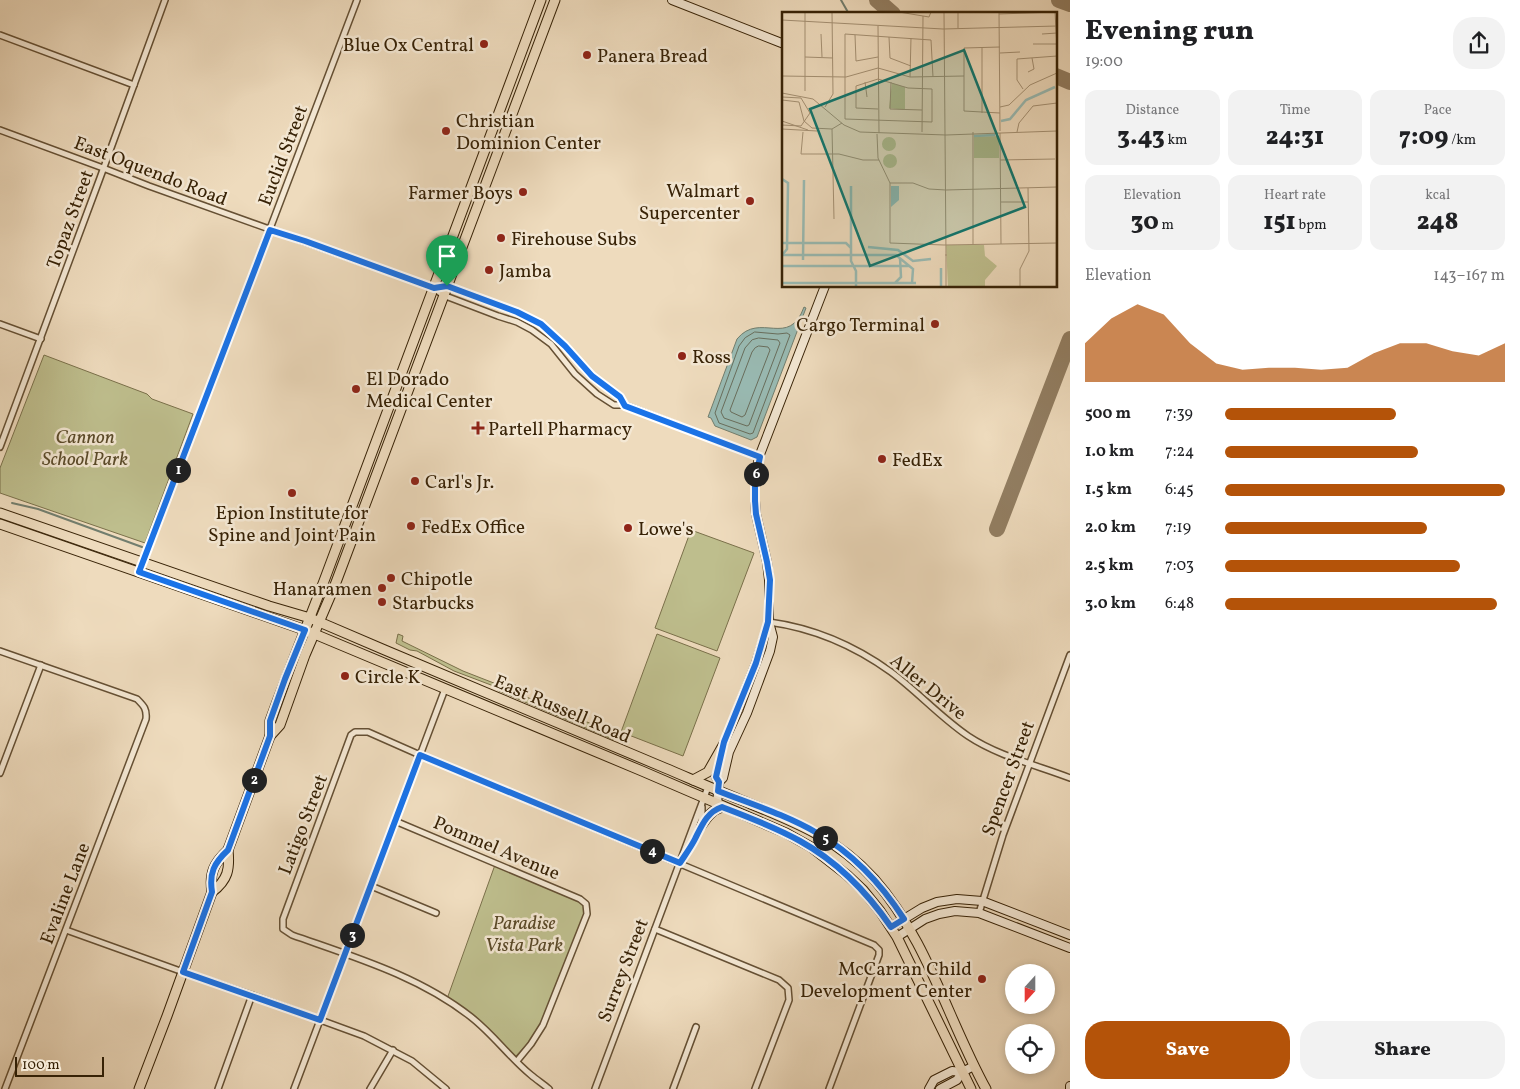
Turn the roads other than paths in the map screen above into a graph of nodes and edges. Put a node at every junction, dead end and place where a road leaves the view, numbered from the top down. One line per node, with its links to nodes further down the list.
1 (165, 0): 8 (street, Topaz Street)
2 (357, 0): 11 (street, Euclid Street)
3 (541, 0): 12 (main road)
4 (555, 0): 14 (main road)
5 (672, 0): 7 (street)
6 (0, 35): 8 (street)
7 (782, 43)
8 (134, 85): 10 (street, Topaz Street)
9 (0, 130): 10 (street, East Oquendo Road)
10 (103, 168): 11 (street, East Oquendo Road); 16 (street, Topaz Street)
11 (270, 230): 12 (street, East Oquendo Road); 24 (street, Euclid Street)
12 (434, 288): 14 (street, East Oquendo Road); 14 (street, East Oquendo Road); 19 (main road)
13 (823, 288): 21 (street)
14 (445, 291): 17 (street, East Oquendo Road); 17 (street, East Oquendo Road); 20 (main road)
15 (0, 324): 16 (street)
16 (41, 339): 18 (street, Topaz Street)
17 (625, 406): 21 (street, East Oquendo Road)
18 (0, 447)
19 (374, 449): 20 (main road); 28 (main road)
20 (386, 450): 29 (main road)
21 (760, 457): 30 (street)
22 (0, 513): 24 (main road, East Russell Road)
23 (0, 524): 26 (main road, East Russell Road)
24 (143, 562): 25 (main road, East Russell Road); 26 (street, Euclid Street)
25 (167, 571): 27 (main road); 28 (main road, East Russell Road)
26 (139, 572): 27 (main road, East Russell Road)
27 (163, 581): 31 (main road, East Russell Road)
28 (310, 618): 29 (main road, East Russell Road); 31 (main road)
29 (319, 622): 31 (main road); 37 (main road, East Russell Road)
30 (768, 622): 36 (street); 39 (street); 42 (street, Aller Drive)
31 (309, 632): 35 (main road, East Russell Road); 52 (main road)
32 (0, 651): 34 (street)
33 (1070, 655): 42 (street, Spencer Street)
34 (41, 665): 43 (street); 63 (street, Evaline Lane)
35 (445, 689): 38 (main road, East Russell Road); 41 (street)
36 (743, 695): 39 (street); 40 (street)
37 (511, 704): 38 (main road); 45 (main road, East Russell Road)
38 (507, 714): 48 (main road, East Russell Road)
39 (737, 733): 47 (street)
40 (724, 742): 45 (main road); 47 (street)
41 (420, 755): 50 (street); 53 (street); 67 (street, Latigo Street)
42 (1029, 763): 44 (street, Aller Drive); 56 (street, Spencer Street)
43 (0, 773)
44 (1070, 778)
45 (693, 780): 46 (main road, East Russell Road)
46 (708, 787): 47 (main road, East Russell Road); 48 (street, Surrey Street)
47 (718, 787): 49 (street); 59 (main road, East Russell Road)
48 (703, 802): 49 (main road, East Russell Road); 51 (street, Surrey Street); 53 (street, Surrey Street)
49 (720, 805): 51 (main road); 60 (main road, East Russell Road)
50 (395, 821): 54 (street); 73 (street, Pommel Avenue)
51 (700, 826): 53 (street, Surrey Street)
52 (228, 850): 55 (main road); 55 (main road)
53 (680, 863): 62 (street, Surrey Street); 86 (street)
54 (371, 886): 57 (street); 67 (street)
55 (212, 892): 68 (main road)
56 (982, 901): 58 (street, Spencer Street); 59 (street); 64 (street)
57 (436, 913)
58 (979, 913): 61 (street); 66 (street)
59 (904, 919): 60 (street); 61 (main road, East Russell Road)
60 (891, 927): 65 (main road, East Russell Road)
61 (910, 928): 65 (street); 74 (main road, East Russell Road)
62 (655, 929): 83 (street, Surrey Street); 85 (street)
63 (66, 930): 68 (street); 76 (street, Evaline Lane)
64 (1070, 935)
65 (897, 937): 75 (main road, East Russell Road)
66 (1070, 948)
67 (345, 954): 70 (street); 73 (street)
68 (183, 972): 69 (street); 77 (main road)
69 (252, 995): 70 (street); 78 (street)
70 (320, 1020): 72 (street); 79 (street)
71 (696, 1027): 84 (street)
72 (393, 1050): 80 (street); 81 (street)
73 (517, 1061): 82 (street)
74 (974, 1066): 75 (street); 90 (main road, East Russell Road)
75 (962, 1072): 87 (street); 88 (street); 89 (main road, East Russell Road)
76 (5, 1089)
77 (139, 1089)
78 (218, 1089)
79 (294, 1089)
80 (370, 1089)
81 (446, 1089)
82 (549, 1089)
83 (595, 1089)
84 (673, 1089)
85 (755, 1089)
86 (829, 1089)
87 (931, 1089)
88 (940, 1089)
89 (971, 1089)
90 (986, 1089)

